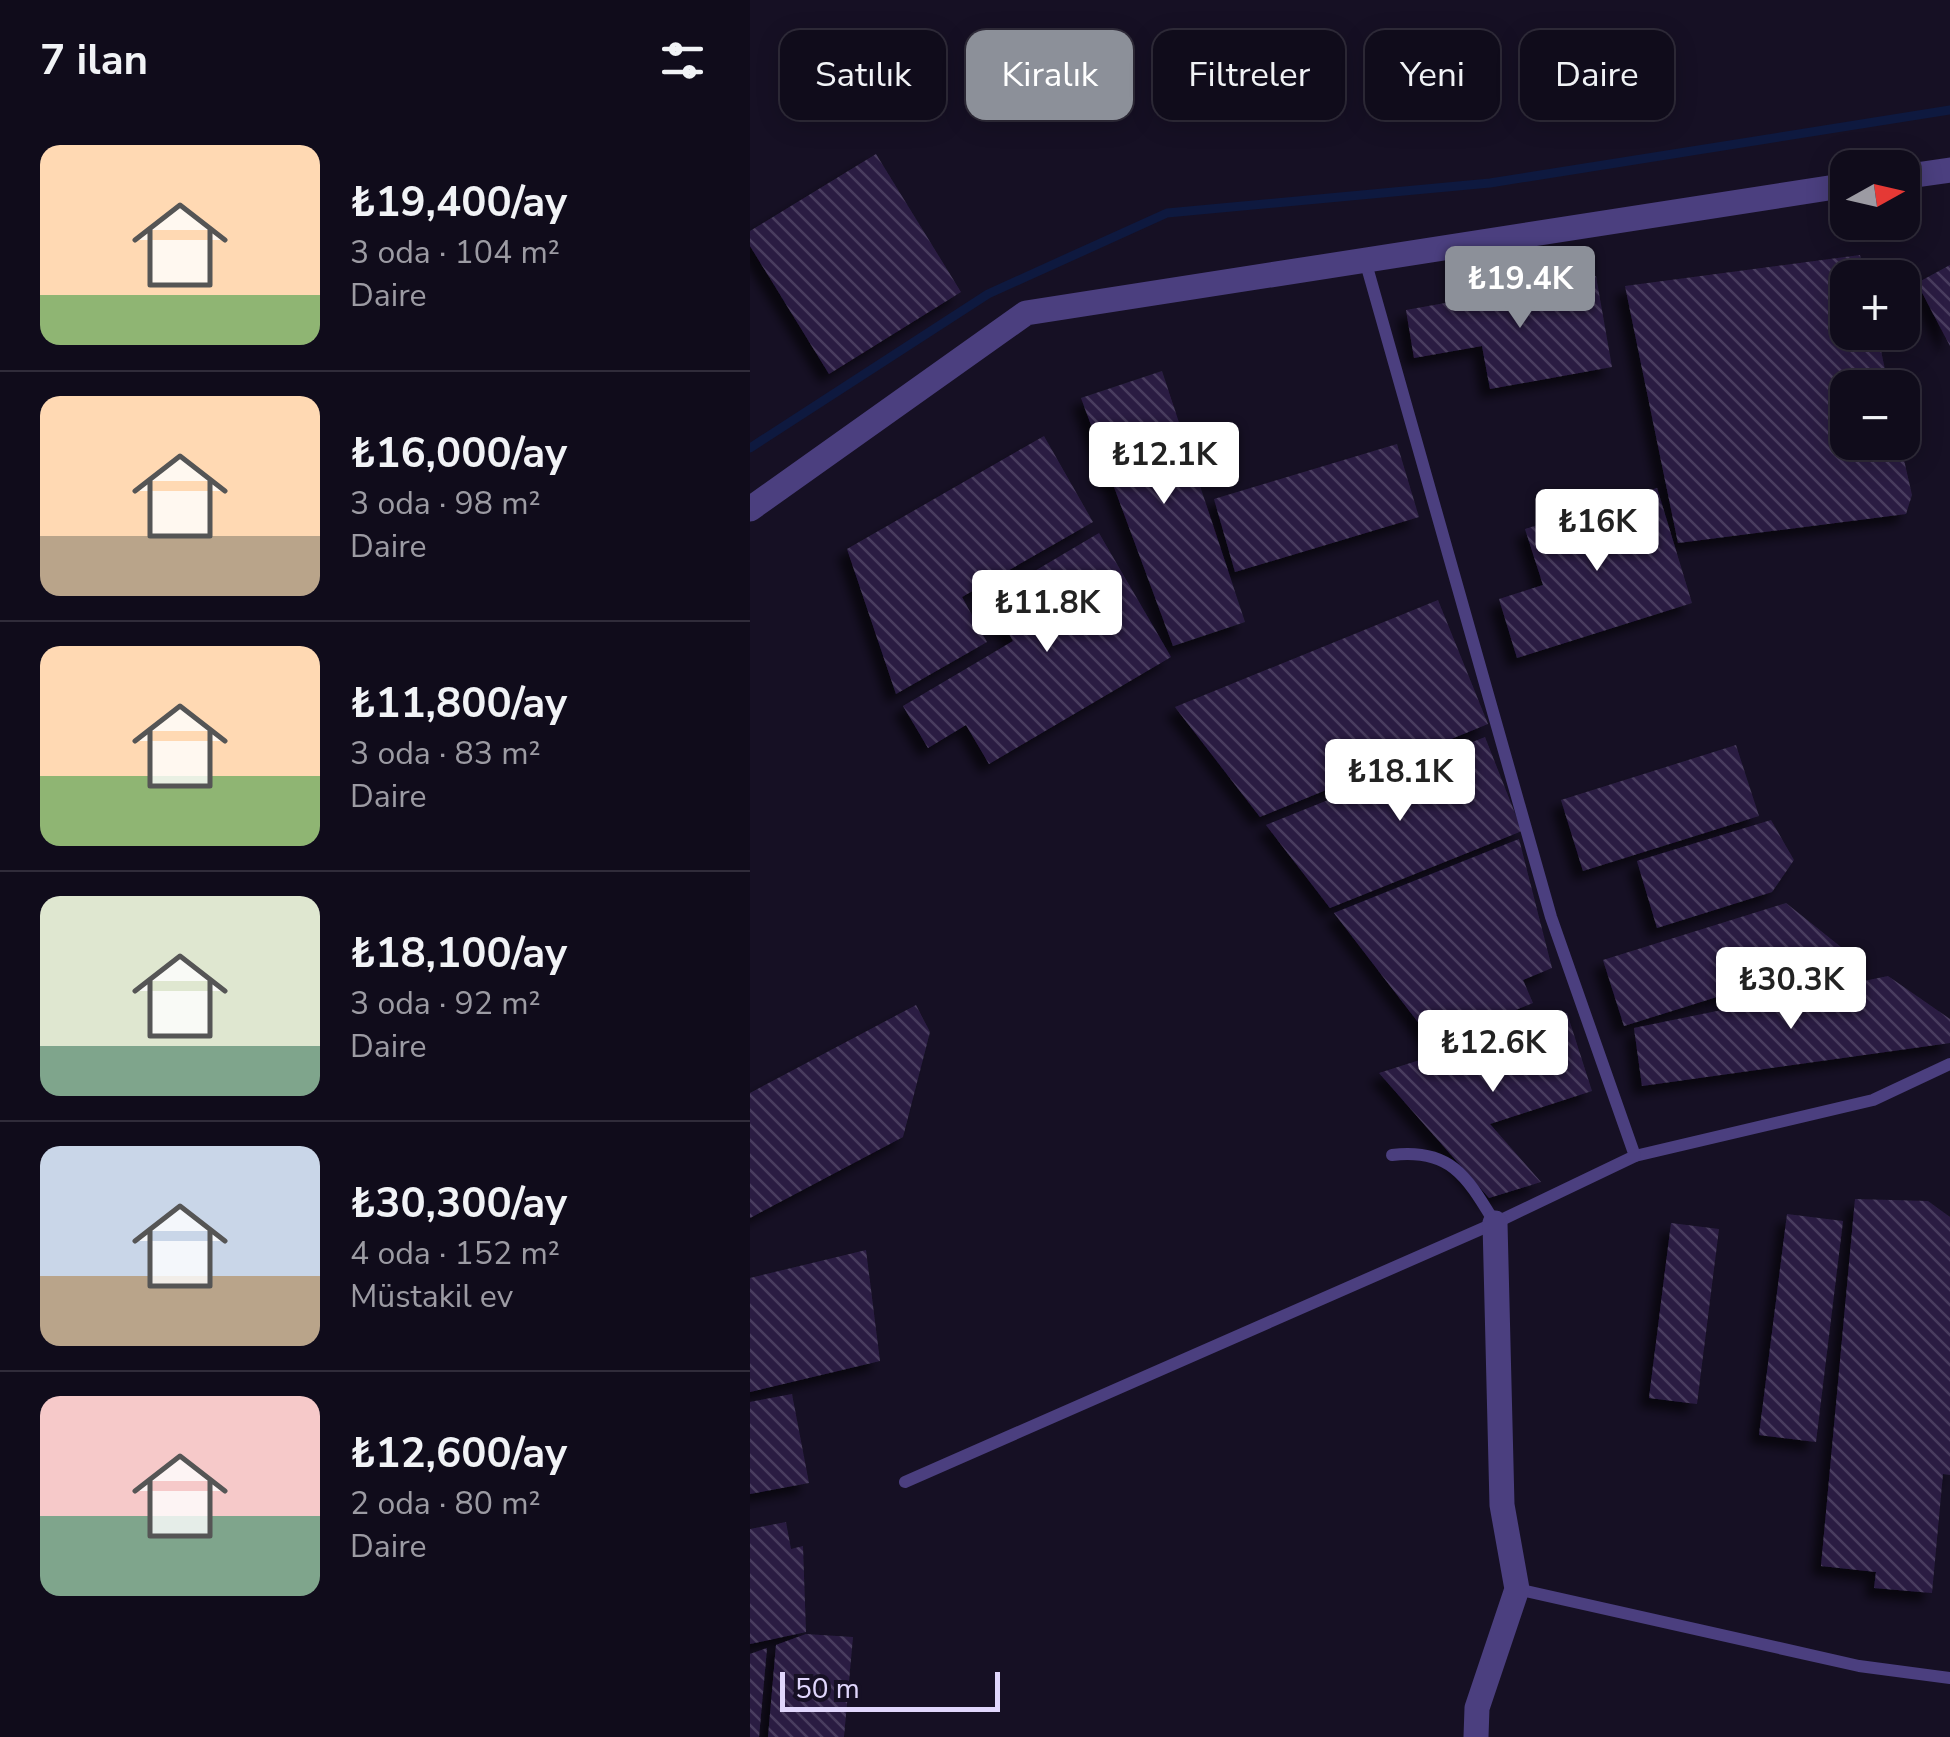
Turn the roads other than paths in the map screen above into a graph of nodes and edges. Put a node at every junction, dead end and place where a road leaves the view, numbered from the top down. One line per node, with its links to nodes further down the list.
1 (1950, 170): 2 (street)
2 (1920, 174)
3 (1830, 189): 4 (street)
4 (1365, 260): 5 (street); 8 (lane)
5 (750, 509)
6 (1950, 1064): 8 (lane)
7 (1392, 1155): 9 (lane)
8 (1636, 1156): 9 (lane)
9 (1495, 1223): 10 (lane); 11 (street)
10 (905, 1482)
11 (1517, 1589): 12 (lane); 13 (street)
12 (1950, 1678)
13 (1476, 1737)

